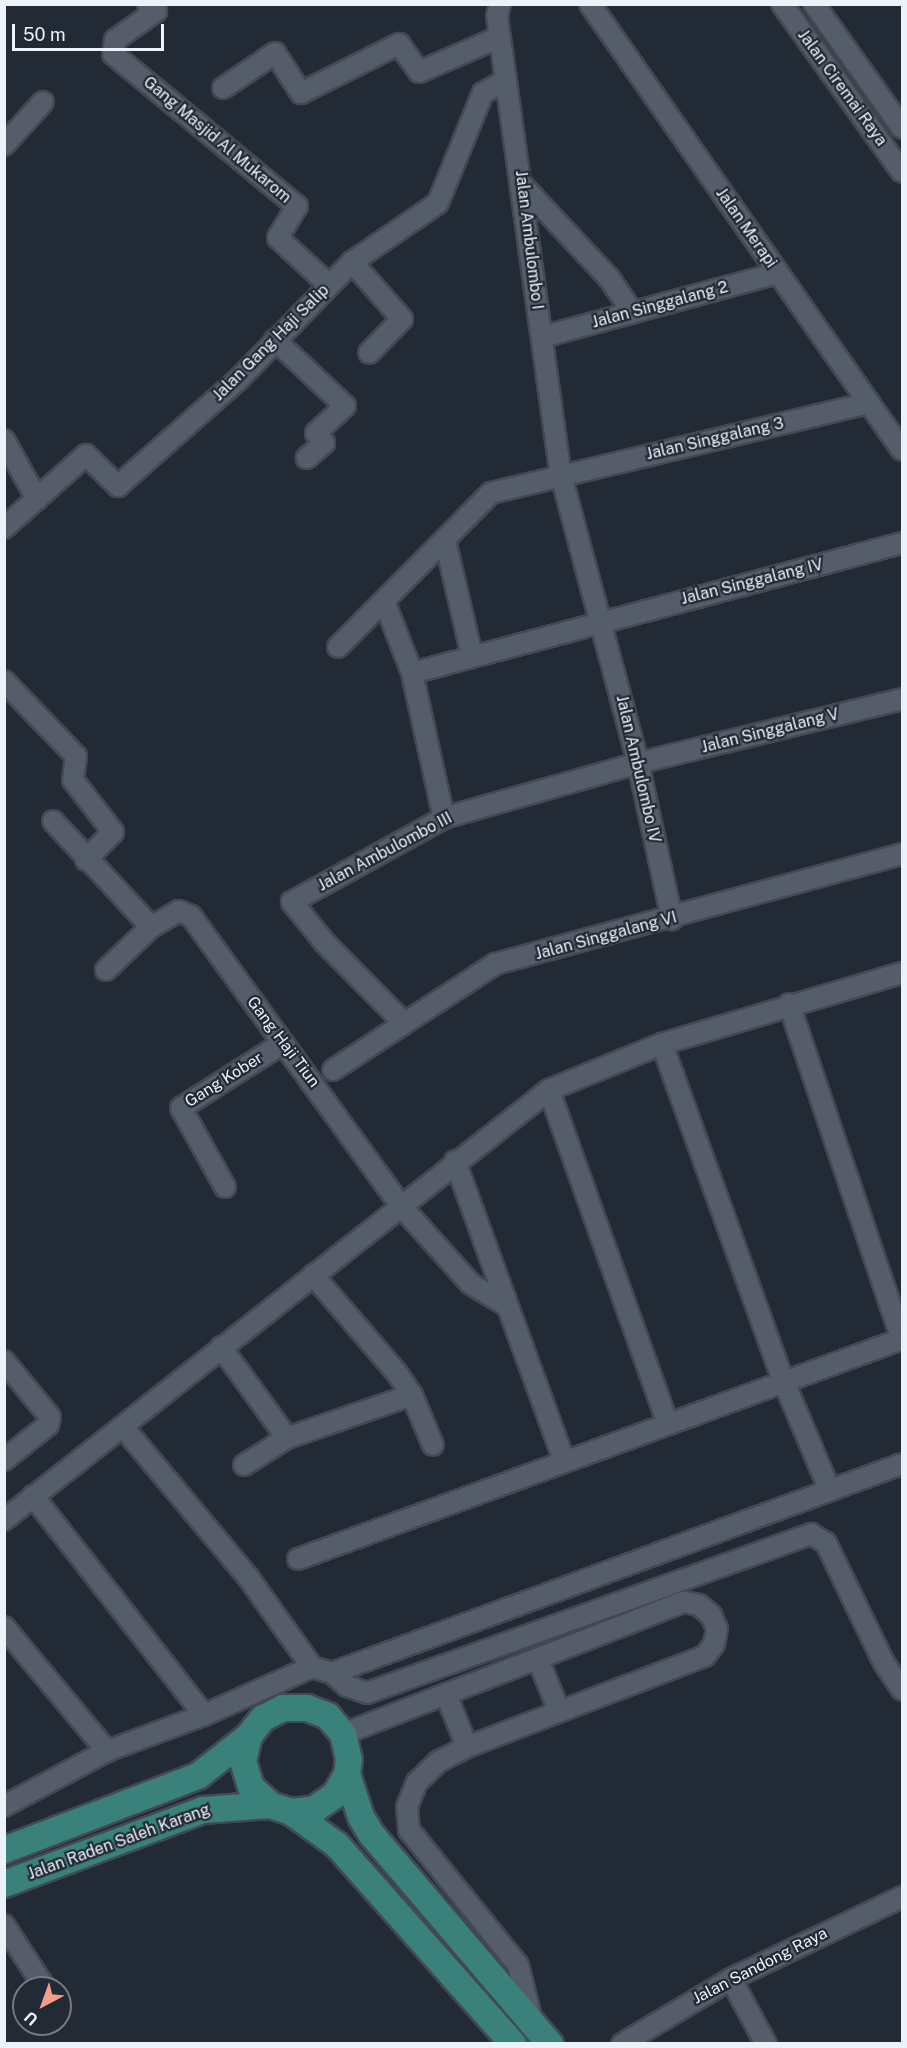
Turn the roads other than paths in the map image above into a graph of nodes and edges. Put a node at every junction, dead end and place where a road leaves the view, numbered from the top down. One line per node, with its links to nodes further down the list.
1 (148, 4): 16 (street, Gang Masjid Al Mukarom)
2 (500, 4): 6 (street, Jalan Ambulombo I)
3 (590, 4): 15 (street, Jalan Merapi)
4 (782, 4): 12 (street, Jalan Ciremai Raya)
5 (814, 4): 10 (street, Jalan Ciremai Raya)
6 (500, 37): 7 (street, Jalan Ambulombo I); 8 (street)
7 (506, 80): 13 (street, Jalan Ambulombo I); 14 (street, Jalan Gang Haji Salip)
8 (223, 88)
9 (43, 102): 11 (street)
10 (903, 128)
11 (4, 146)
12 (903, 172)
13 (524, 187): 17 (street); 18 (street, Jalan Ambulombo I)
14 (352, 262): 16 (street, Jalan Gang Haji Salip); 20 (street)
15 (777, 273): 17 (street, Jalan Singgalang 2); 21 (street, Jalan Merapi)
16 (328, 284): 19 (street, Jalan Gang Haji Salip)
17 (633, 313): 18 (street, Jalan Singgalang 2)
18 (542, 337): 25 (street, Jalan Ambulombo I)
19 (276, 340): 24 (street); 26 (street, Jalan Gang Haji Salip)
20 (369, 353)
21 (869, 404): 23 (street, Jalan Merapi); 25 (street, Jalan Singgalang 3)
22 (4, 440): 26 (street)
23 (903, 450)
24 (307, 458)
25 (561, 475): 28 (street); 31 (street, Jalan Ambulombo I)
26 (37, 499): 27 (street, Jalan Gang Haji Salip)
27 (4, 528)
28 (445, 540): 30 (street); 33 (street)
29 (903, 543): 31 (street, Jalan Singgalang IV)
30 (384, 601): 32 (street); 34 (street)
31 (601, 620): 33 (street, Jalan Singgalang IV); 37 (street, Jalan Ambulombo IV)
32 (338, 647)
33 (472, 656): 34 (street, Jalan Singgalang IV)
34 (412, 673): 38 (street)
35 (8, 691): 41 (street)
36 (903, 699): 37 (street, Jalan Singgalang V)
37 (638, 763): 38 (street, Jalan Ambulombo III); 42 (street, Jalan Ambulombo IV)
38 (444, 818): 47 (street, Jalan Ambulombo III)
39 (53, 821): 41 (street)
40 (903, 854): 42 (street, Jalan Singgalang VI)
41 (86, 860): 43 (street)
42 (672, 919): 47 (street, Jalan Singgalang VI)
43 (151, 927): 44 (street); 48 (street, Gang Haji Tiun)
44 (106, 970)
45 (900, 980): 46 (street)
46 (789, 1004): 49 (street); 57 (street)
47 (403, 1022): 50 (street, Jalan Singgalang VI)
48 (284, 1043): 53 (street, Gang Kober); 54 (street, Gang Haji Tiun)
49 (662, 1044): 51 (street); 60 (street)
50 (333, 1070)
51 (549, 1090): 52 (street); 62 (street)
52 (455, 1161): 54 (street); 56 (street)
53 (225, 1187)
54 (400, 1205): 55 (street); 56 (street, Gang Haji Tiun)
55 (313, 1275): 58 (street); 61 (street)
56 (504, 1304): 67 (street)
57 (902, 1339): 60 (street)
58 (221, 1347): 63 (street); 64 (street)
59 (4, 1361): 66 (street)
60 (784, 1382): 62 (street); 70 (street)
61 (412, 1395): 64 (street); 65 (street)
62 (668, 1424): 67 (street)
63 (123, 1427): 71 (street); 76 (street)
64 (287, 1438): 69 (street)
65 (433, 1445)
66 (4, 1460)
67 (564, 1461): 73 (street)
68 (903, 1464): 70 (street)
69 (244, 1465)
70 (830, 1491): 77 (street)
71 (33, 1496): 72 (street); 81 (street)
72 (4, 1520)
73 (298, 1559)
74 (4, 1627): 85 (street)
75 (538, 1659): 79 (street); 80 (street); 80 (street)
76 (312, 1667): 77 (street); 81 (street)
77 (333, 1673): 78 (street)
78 (903, 1690)
79 (446, 1694): 82 (street); 84 (street)
80 (559, 1711): 84 (street)
81 (204, 1715): 85 (street)
82 (343, 1734): 83 (main road); 86 (main road)
83 (249, 1736): 88 (main road); 89 (main road, Jalan Raden Saleh Karang)
84 (467, 1747): 95 (street)
85 (107, 1751): 87 (street)
86 (347, 1773): 88 (main road); 95 (main road)
87 (4, 1806)
88 (281, 1808): 90 (main road, Jalan Raden Saleh Karang); 96 (main road)
89 (4, 1850)
90 (4, 1884)
91 (903, 1897): 94 (street, Jalan Sandong Raya)
92 (4, 1925): 93 (street)
93 (37, 1976)
94 (731, 1979): 98 (street, Jalan Sandong Raya); 99 (street)
95 (532, 2021): 97 (main road)
96 (513, 2043)
97 (550, 2043)
98 (622, 2043)
99 (766, 2043)

